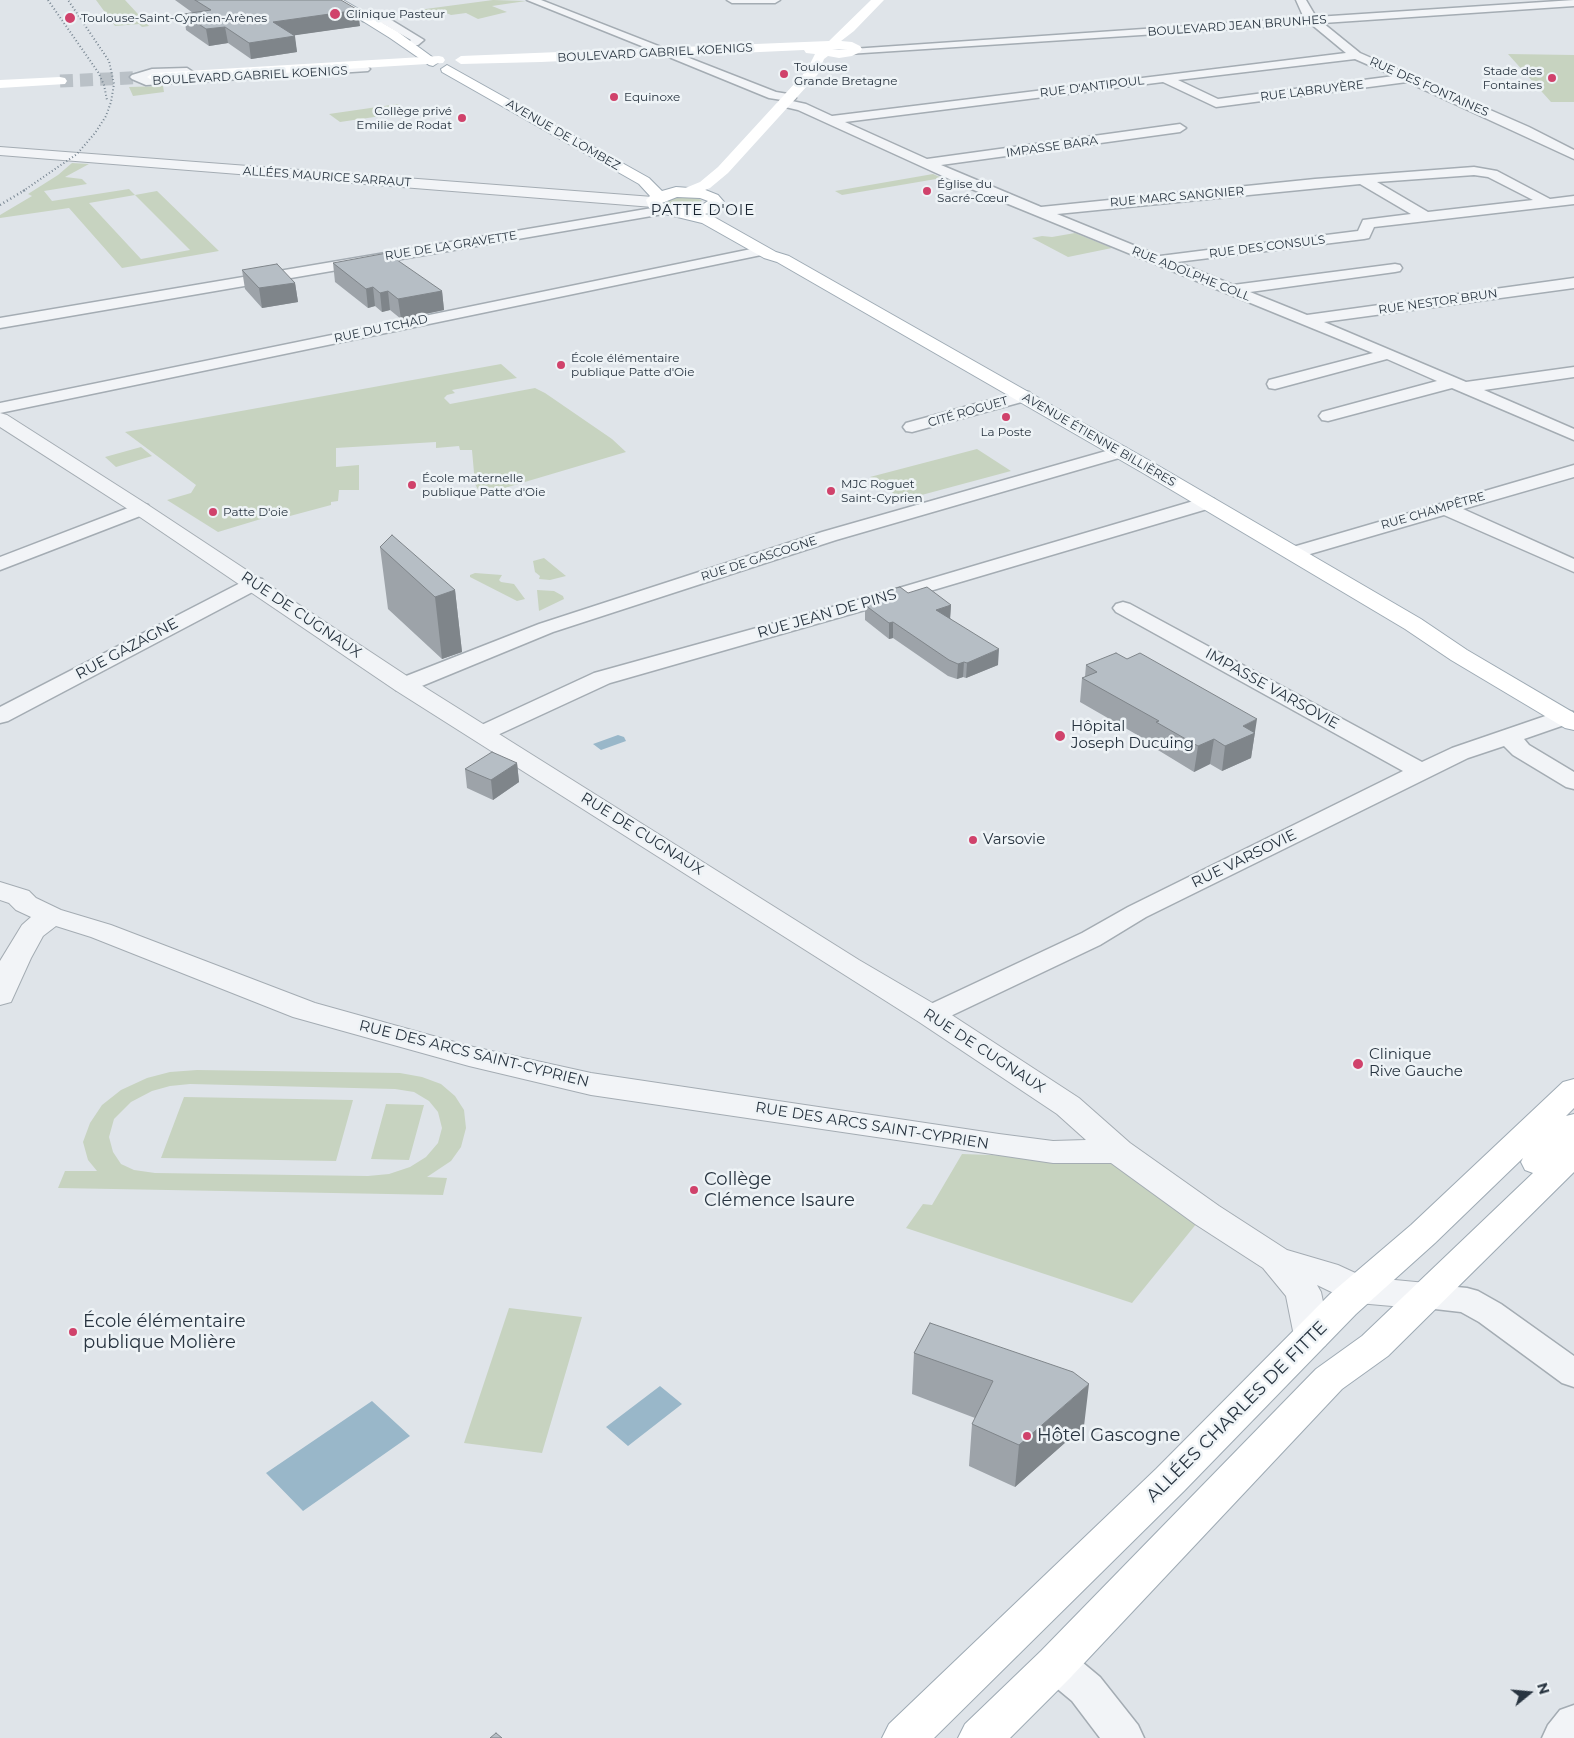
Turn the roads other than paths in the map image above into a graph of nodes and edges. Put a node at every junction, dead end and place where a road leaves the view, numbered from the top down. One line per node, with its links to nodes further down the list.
1 (335, 0): 8 (main road, AVENUE DE LOMBEZ)
2 (532, 0): 13 (street)
3 (732, 0): 4 (street)
4 (775, 0)
5 (878, 0): 10 (main road)
6 (1301, 0): 9 (street, RUE DES FONTAINES)
7 (1574, 3): 9 (street, BOULEVARD JEAN BRUNHES)
8 (367, 19): 11 (main road, AVENUE DE LOMBEZ); 12 (street)
9 (1314, 21): 15 (street, BOULEVARD JEAN BRUNHES); 17 (street, RUE DES FONTAINES)
10 (850, 28): 14 (main road); 15 (main road)
11 (394, 35): 12 (main road, AVENUE DE LOMBEZ); 18 (main road, AVENUE DE LOMBEZ)
12 (414, 43): 18 (main road, AVENUE DE LOMBEZ)
13 (645, 48): 16 (main road, BOULEVARD GABRIEL KOENIGS); 18 (main road, BOULEVARD GABRIEL KOENIGS)
14 (828, 48): 15 (main road, BOULEVARD GABRIEL KOENIGS); 16 (main road, BOULEVARD GABRIEL KOENIGS); 22 (main road)
15 (851, 49): 22 (main road)
16 (665, 52): 28 (street, RUE ADOLPHE COLL)
17 (1356, 55): 24 (street, RUE D'ANTIPOUL); 25 (street, RUE DES FONTAINES)
18 (448, 64): 19 (main road, BOULEVARD GABRIEL KOENIGS); 21 (main road, BOULEVARD GABRIEL KOENIGS); 38 (main road, AVENUE DE LOMBEZ)
19 (344, 65): 20 (main road, BOULEVARD GABRIEL KOENIGS); 21 (street, BOULEVARD GABRIEL KOENIGS)
20 (300, 69): 21 (main road, BOULEVARD GABRIEL KOENIGS); 23 (main road, BOULEVARD GABRIEL KOENIGS)
21 (364, 69)
22 (813, 71): 28 (main road)
23 (153, 77)
24 (1163, 78): 29 (street); 31 (street, RUE D'ANTIPOUL)
25 (1408, 78): 29 (street, RUE LABRUYÈRE); 34 (street, RUE DES FONTAINES)
26 (60, 81): 27 (main road)
27 (0, 84)
28 (785, 103): 31 (street, RUE ADOLPHE COLL); 36 (main road)
29 (1216, 103): 30 (street)
30 (1231, 111)
31 (828, 120): 35 (street, RUE ADOLPHE COLL)
32 (1180, 128): 35 (street, IMPASSE BARA)
33 (0, 151): 42 (street, ALLÉES MAURICE SARRAUT)
34 (1574, 155)
35 (924, 163): 45 (street, RUE ADOLPHE COLL)
36 (723, 170): 39 (main road); 41 (main road)
37 (1362, 179): 43 (street, RUE MARC SANGNIER); 45 (street, RUE MARC SANGNIER); 46 (street)
38 (644, 181): 39 (main road, AVENUE DE LOMBEZ); 42 (main road, AVENUE DE LOMBEZ)
39 (686, 192): 41 (main road, AVENUE DE LOMBEZ); 42 (main road)
40 (1574, 200): 43 (street)
41 (713, 202): 44 (main road); 48 (main road, AVENUE ÉTIENNE BILLIÈRES)
42 (659, 203): 44 (main road); 54 (street, RUE DE LA GRAVETTE)
43 (1548, 203): 46 (street)
44 (681, 212): 47 (main road, AVENUE ÉTIENNE BILLIÈRES)
45 (1039, 212): 49 (street, RUE ADOLPHE COLL)
46 (1426, 217): 49 (street, RUE DES CONSULS)
47 (761, 251): 48 (main road, AVENUE ÉTIENNE BILLIÈRES); 61 (street, RUE DU TCHAD)
48 (783, 259): 59 (main road, AVENUE ÉTIENNE BILLIÈRES)
49 (1157, 260): 52 (street, RUE ADOLPHE COLL)
50 (1396, 268): 52 (street)
51 (1574, 283): 53 (street, RUE NESTOR BRUN)
52 (1230, 290): 53 (street, RUE ADOLPHE COLL)
53 (1303, 320): 55 (street, RUE ADOLPHE COLL)
54 (0, 323)
55 (1388, 354): 57 (street); 58 (street, RUE ADOLPHE COLL)
56 (1574, 372): 58 (street)
57 (1276, 384)
58 (1460, 385): 60 (street); 63 (street, RUE ADOLPHE COLL)
59 (1023, 396): 62 (street, CITÉ ROGUET); 64 (main road, AVENUE ÉTIENNE BILLIÈRES)
60 (1328, 416)
61 (1, 418): 67 (street, RUE DE CUGNAUX)
62 (912, 428)
63 (1574, 435)
64 (1120, 452): 66 (main road, AVENUE ÉTIENNE BILLIÈRES); 74 (street, RUE DE GASCOGNE)
65 (1574, 470): 68 (street, RUE CHAMPÊTRE)
66 (1207, 503): 69 (main road, AVENUE ÉTIENNE BILLIÈRES); 77 (street, RUE JEAN DE PINS)
67 (142, 508): 70 (street); 72 (street, RUE DE CUGNAUX)
68 (1444, 508): 69 (street, RUE CHAMPÊTRE); 71 (street)
69 (1293, 553): 76 (main road, AVENUE ÉTIENNE BILLIÈRES)
70 (0, 564)
71 (1574, 566)
72 (255, 583): 74 (street, RUE DE CUGNAUX); 75 (street, RUE GAZAGNE)
73 (1123, 608): 79 (street, IMPASSE VARSOVIE)
74 (404, 685): 77 (street, RUE DE CUGNAUX)
75 (0, 716)
76 (1571, 716): 78 (street, RUE VARSOVIE)
77 (483, 733): 84 (street, RUE DE CUGNAUX)
78 (1512, 736): 79 (street, RUE VARSOVIE); 80 (street)
79 (1421, 771): 84 (street, RUE VARSOVIE)
80 (1574, 782)
81 (0, 890): 82 (street, RUE DES ARCS SAINT-CYPRIEN)
82 (51, 916): 83 (street); 87 (street, RUE DES ARCS SAINT-CYPRIEN)
83 (0, 995)
84 (930, 1015): 87 (street, RUE DE CUGNAUX)
85 (1574, 1090): 92 (main road, ALLÉES CHARLES DE FITTE)
86 (1574, 1125): 89 (main road)
87 (1118, 1151): 90 (street, RUE DE CUGNAUX)
88 (1574, 1152): 89 (main road)
89 (1512, 1213): 91 (main road)
90 (1275, 1259): 92 (street, RUE DE CUGNAUX); 93 (street, RUE DE CUGNAUX)
91 (1437, 1285): 92 (street); 94 (street); 95 (main road)
92 (1358, 1290): 93 (main road, ALLÉES CHARLES DE FITTE)
93 (1312, 1336): 97 (main road, ALLÉES CHARLES DE FITTE)
94 (1574, 1374)
95 (1056, 1664): 98 (main road); 99 (street)
96 (1574, 1723): 100 (street)
97 (904, 1738)
98 (980, 1738)
99 (1124, 1738)
100 (1562, 1738)

